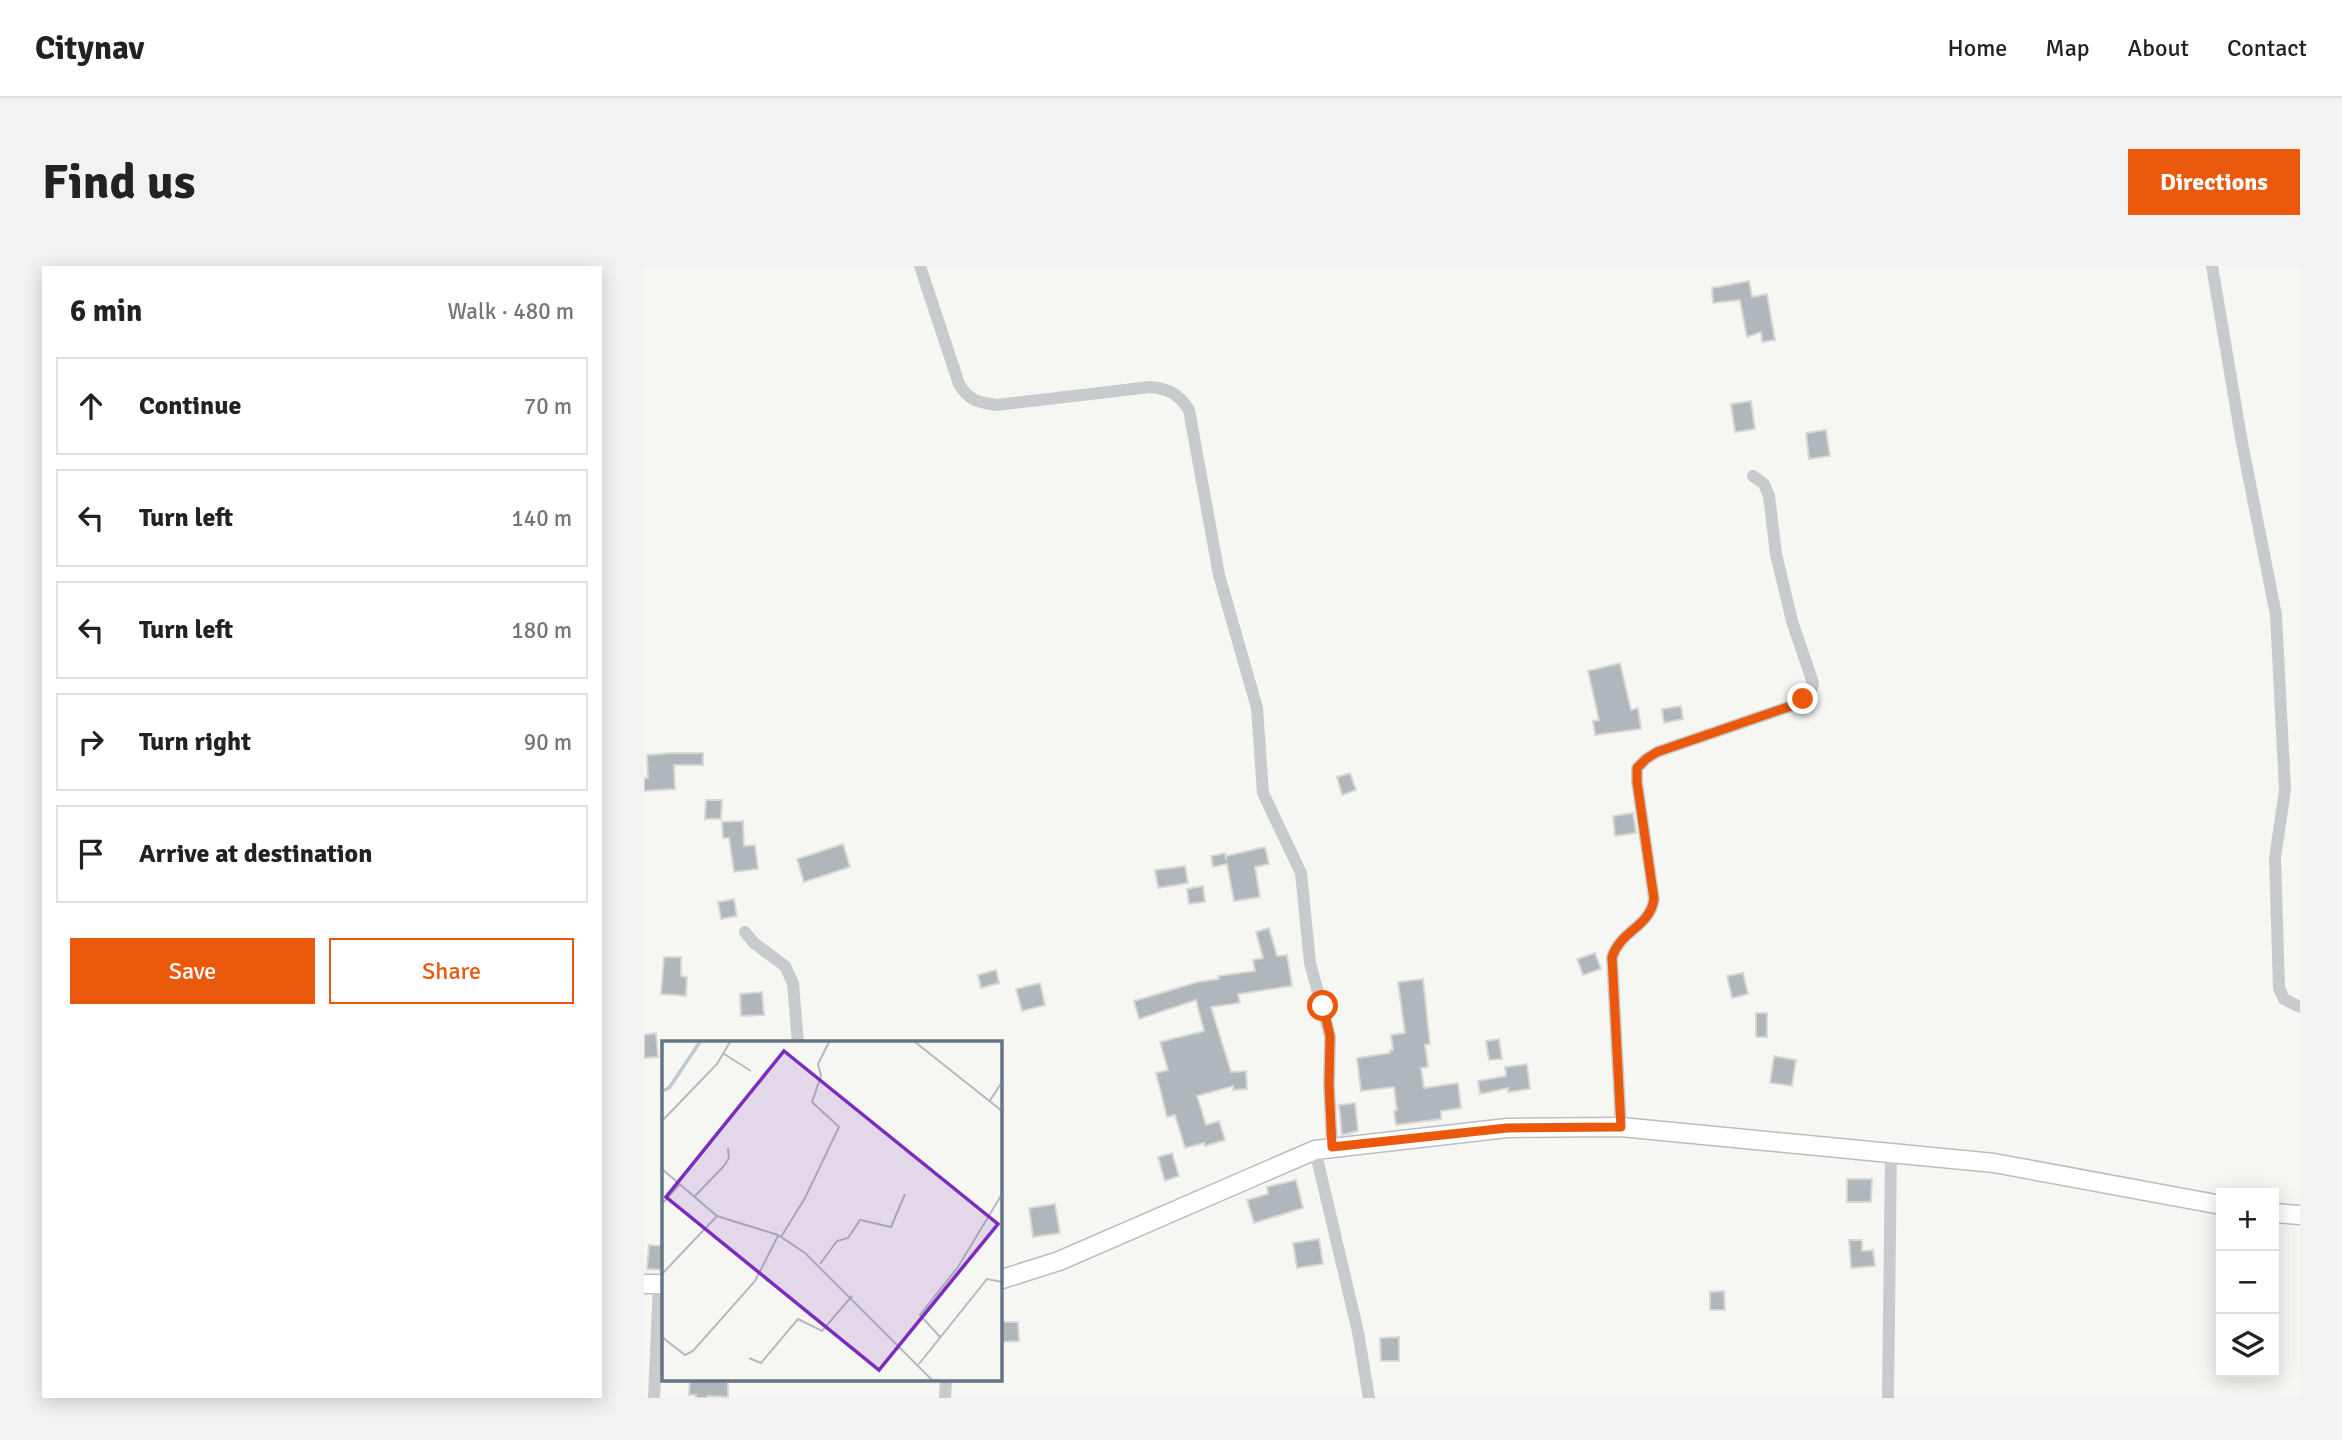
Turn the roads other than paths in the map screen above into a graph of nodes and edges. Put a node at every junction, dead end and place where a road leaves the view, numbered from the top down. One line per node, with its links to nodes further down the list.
1 (920, 266): 8 (street)
2 (2212, 266): 5 (street)
3 (1753, 476): 7 (street)
4 (745, 932): 6 (street)
5 (2300, 1007)
6 (798, 1041)
7 (1621, 1127): 8 (street); 9 (street)
8 (1323, 1149): 13 (street); 18 (street)
9 (1891, 1152): 10 (street); 19 (street)
10 (2216, 1204)
11 (2279, 1213): 12 (street)
12 (2300, 1215)
13 (1001, 1279)
14 (655, 1284): 16 (street)
15 (946, 1380): 17 (street)
16 (654, 1398)
17 (945, 1398)
18 (1369, 1398)
19 (1888, 1398)

